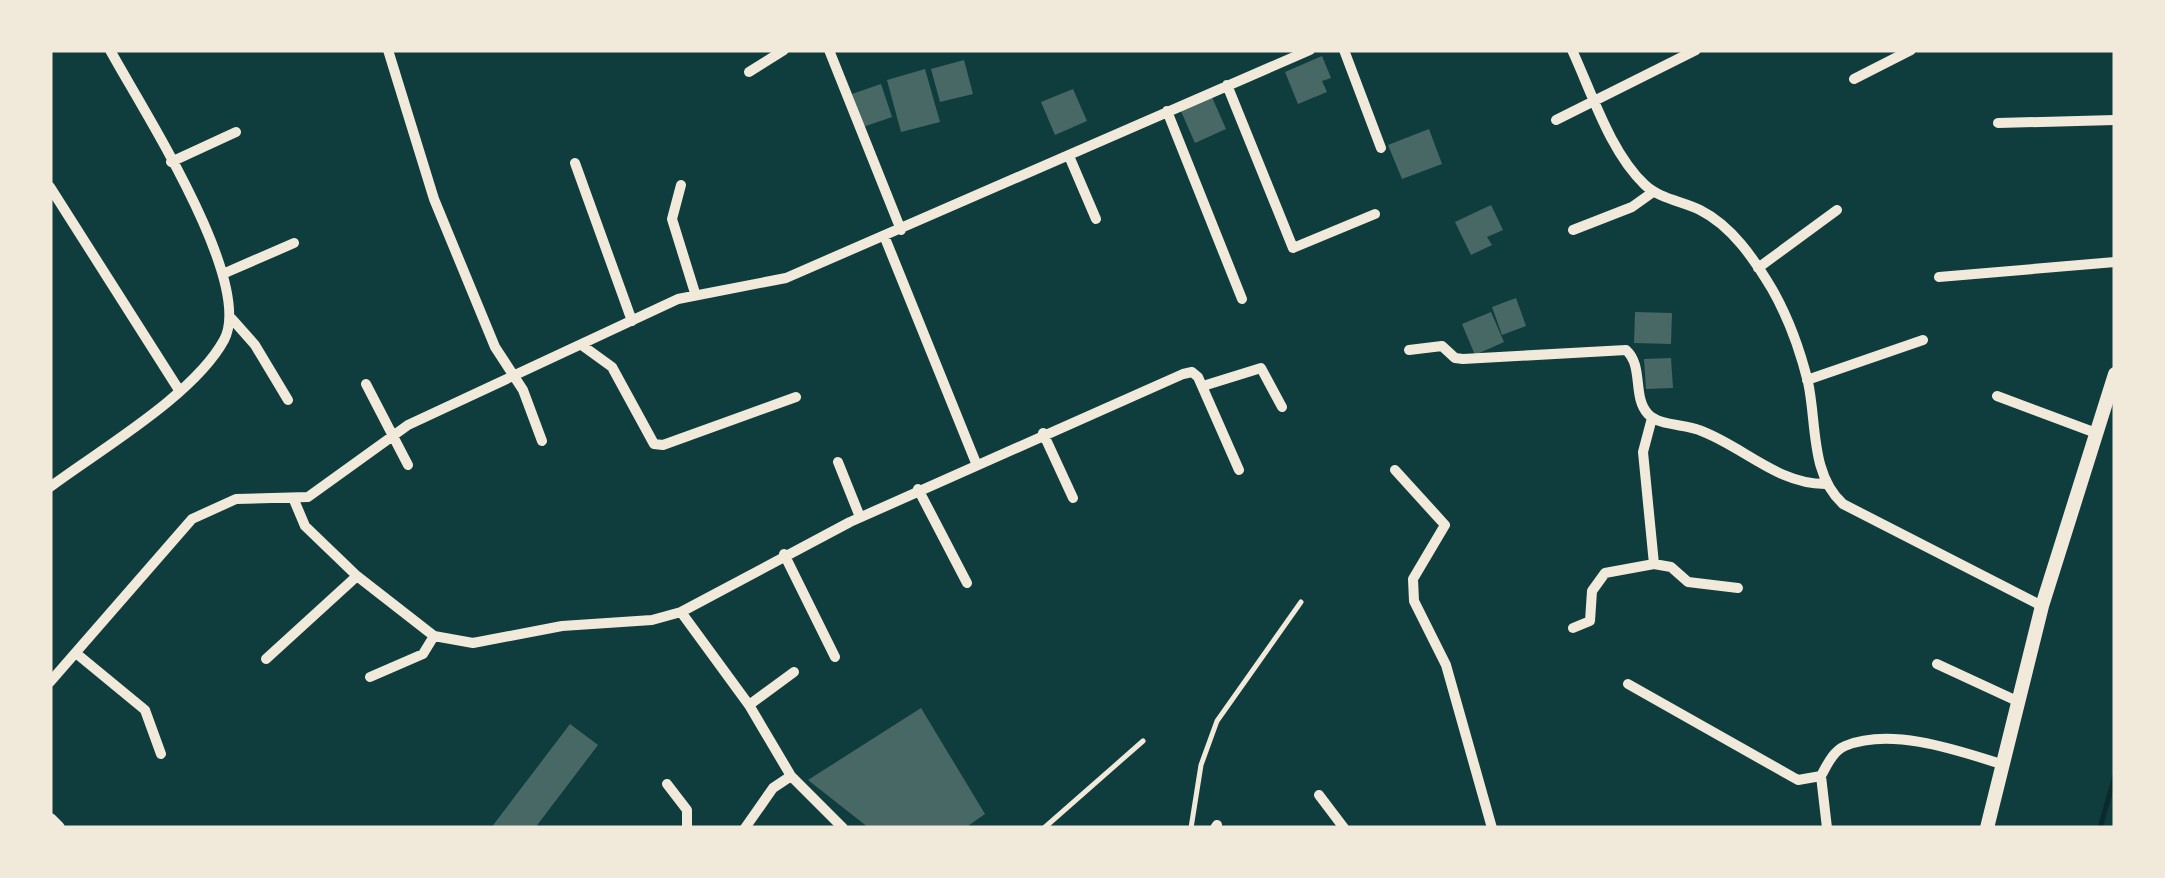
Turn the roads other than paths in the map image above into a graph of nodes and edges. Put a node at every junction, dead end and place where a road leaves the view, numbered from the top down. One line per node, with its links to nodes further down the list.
1 (110, 50): 21 (street)
2 (388, 50): 45 (street)
3 (784, 50): 10 (street)
4 (829, 50): 29 (street)
5 (1310, 50): 12 (street)
6 (1344, 50): 19 (street)
7 (1572, 50): 13 (street)
8 (1696, 50): 13 (street)
9 (1911, 50): 11 (street)
10 (749, 72)
11 (1854, 79)
12 (1227, 85): 14 (street); 27 (street)
13 (1594, 99): 15 (street); 25 (street)
14 (1167, 111): 20 (street); 38 (street)
15 (1556, 120)
16 (2115, 120): 17 (street)
17 (1998, 123)
18 (236, 132): 21 (street)
19 (1381, 148)
20 (1069, 156): 28 (street); 29 (street)
21 (171, 162): 35 (street)
22 (575, 163): 40 (street)
23 (680, 185): 37 (street)
24 (50, 187): 49 (street)
25 (1653, 192): 30 (street); 34 (street)
26 (1837, 210): 34 (street)
27 (1375, 214)
28 (1096, 220)
29 (901, 230): 31 (street)
30 (1573, 230)
31 (885, 238): 37 (street); 60 (street)
32 (294, 243): 35 (street)
33 (2115, 262): 36 (street)
34 (1758, 268): 46 (street)
35 (226, 274): 39 (street)
36 (1939, 277)
37 (694, 293): 40 (street)
38 (1242, 299)
39 (232, 319): 49 (street); 52 (street)
40 (632, 321): 42 (street)
41 (1923, 340): 46 (street)
42 (583, 346): 45 (street); 51 (street)
43 (1409, 350): 54 (street)
44 (2115, 374): 55 (street)
45 (515, 379): 57 (street); 58 (street)
46 (1807, 380): 64 (street)
47 (366, 384): 57 (street)
48 (1202, 386): 53 (street); 56 (street); 62 (street)
49 (179, 390): 65 (street)
50 (1997, 396): 55 (street)
51 (796, 397)
52 (288, 400)
53 (1282, 407)
54 (1652, 418): 64 (street); 71 (street)
55 (2096, 433): 76 (street)
56 (1043, 434): 60 (street); 67 (street)
57 (391, 435): 61 (street); 68 (street)
58 (542, 441)
59 (838, 462): 69 (street)
60 (976, 462): 66 (street)
61 (408, 465)
62 (1239, 470)
63 (1396, 470): 105 (street)
64 (1825, 484): 76 (street)
65 (50, 487)
66 (918, 490): 69 (street); 73 (street)
67 (1073, 498)
68 (294, 500): 72 (street); 80 (street)
69 (860, 516): 70 (street)
70 (784, 554): 77 (street); 81 (street)
71 (1654, 564): 74 (street); 78 (street)
72 (357, 576): 79 (street); 82 (street)
73 (967, 583)
74 (1738, 588)
75 (1301, 602): 103 (lane)
76 (2042, 606): 88 (street)
77 (681, 612): 79 (street); 89 (street)
78 (1573, 628)
79 (434, 636): 85 (street)
80 (77, 654): 86 (street); 91 (street)
81 (835, 657)
82 (266, 659)
83 (1937, 664): 88 (street)
84 (794, 672): 89 (street)
85 (370, 678)
86 (50, 682)
87 (1628, 684): 94 (street)
88 (2016, 701): 92 (street)
89 (749, 705): 93 (street)
90 (1142, 741): 102 (lane)
91 (161, 754)
92 (2001, 764): 94 (street); 107 (street)
93 (791, 776): 100 (street); 101 (street)
94 (1821, 776): 106 (street)
95 (667, 784): 99 (street)
96 (1319, 795): 104 (street)
97 (50, 820): 98 (street)
98 (58, 828)
99 (686, 828)
100 (744, 828)
101 (843, 828)
102 (1044, 828)
103 (1191, 828)
104 (1344, 828)
105 (1492, 828)
106 (1827, 828)
107 (1987, 828)

